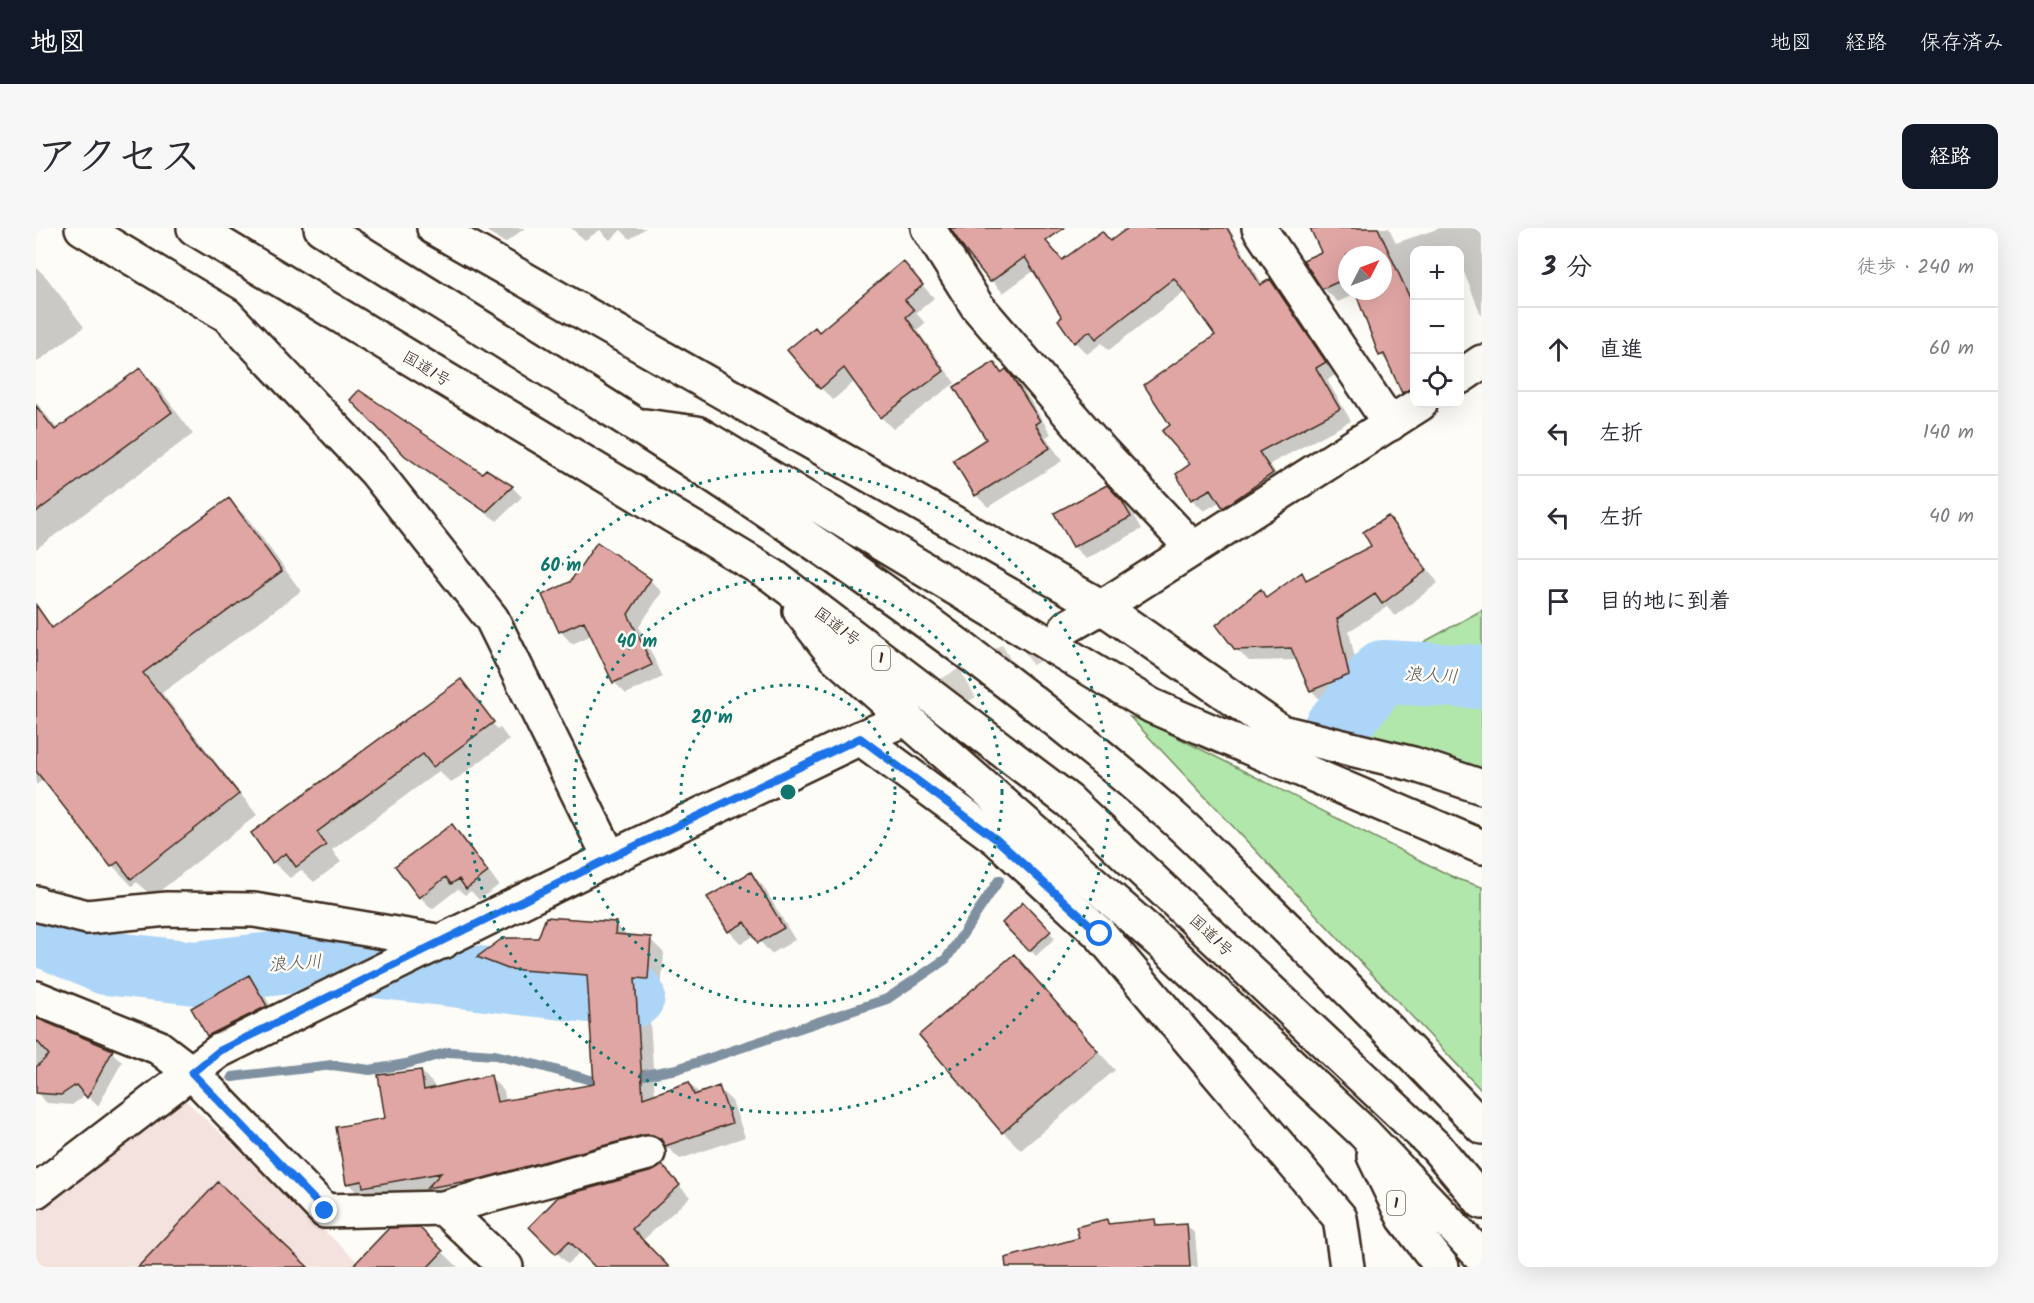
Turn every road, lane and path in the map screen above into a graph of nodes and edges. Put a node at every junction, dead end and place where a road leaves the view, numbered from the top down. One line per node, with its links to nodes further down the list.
1 (82, 228): 20 (main road)
2 (194, 228): 13 (main road, 国道1号 / 1)
3 (321, 228): 11 (main road)
4 (434, 228): 14 (main road)
5 (928, 228): 12 (main road)
6 (1259, 228): 10 (main road)
7 (1482, 362): 8 (main road)
8 (1464, 374)
9 (1414, 408): 10 (main road)
10 (1390, 424): 12 (main road)
11 (638, 425): 19 (main road); 25 (main road)
12 (1192, 548): 14 (main road)
13 (773, 576): 26 (main road, 1); 29 (main road, 国道1号 / 1)
14 (1102, 607): 15 (main road); 18 (main road)
15 (1067, 627)
16 (896, 723): 17 (main road)
17 (860, 738): 20 (main road); 33 (main road)
18 (1482, 787)
19 (1482, 847)
20 (610, 858): 22 (main road)
21 (36, 903): 22 (main road)
22 (432, 947): 24 (main road)
23 (36, 998): 24 (main road)
24 (192, 1073): 28 (main road); 30 (main road)
25 (1482, 1127)
26 (1363, 1132): 31 (main road, 1); 34 (main road, 1)
27 (648, 1153): 30 (main road)
28 (36, 1191)
29 (1482, 1202)
30 (443, 1208): 32 (main road)
31 (1482, 1257)
32 (506, 1267)
33 (1347, 1267)
34 (1442, 1267)

